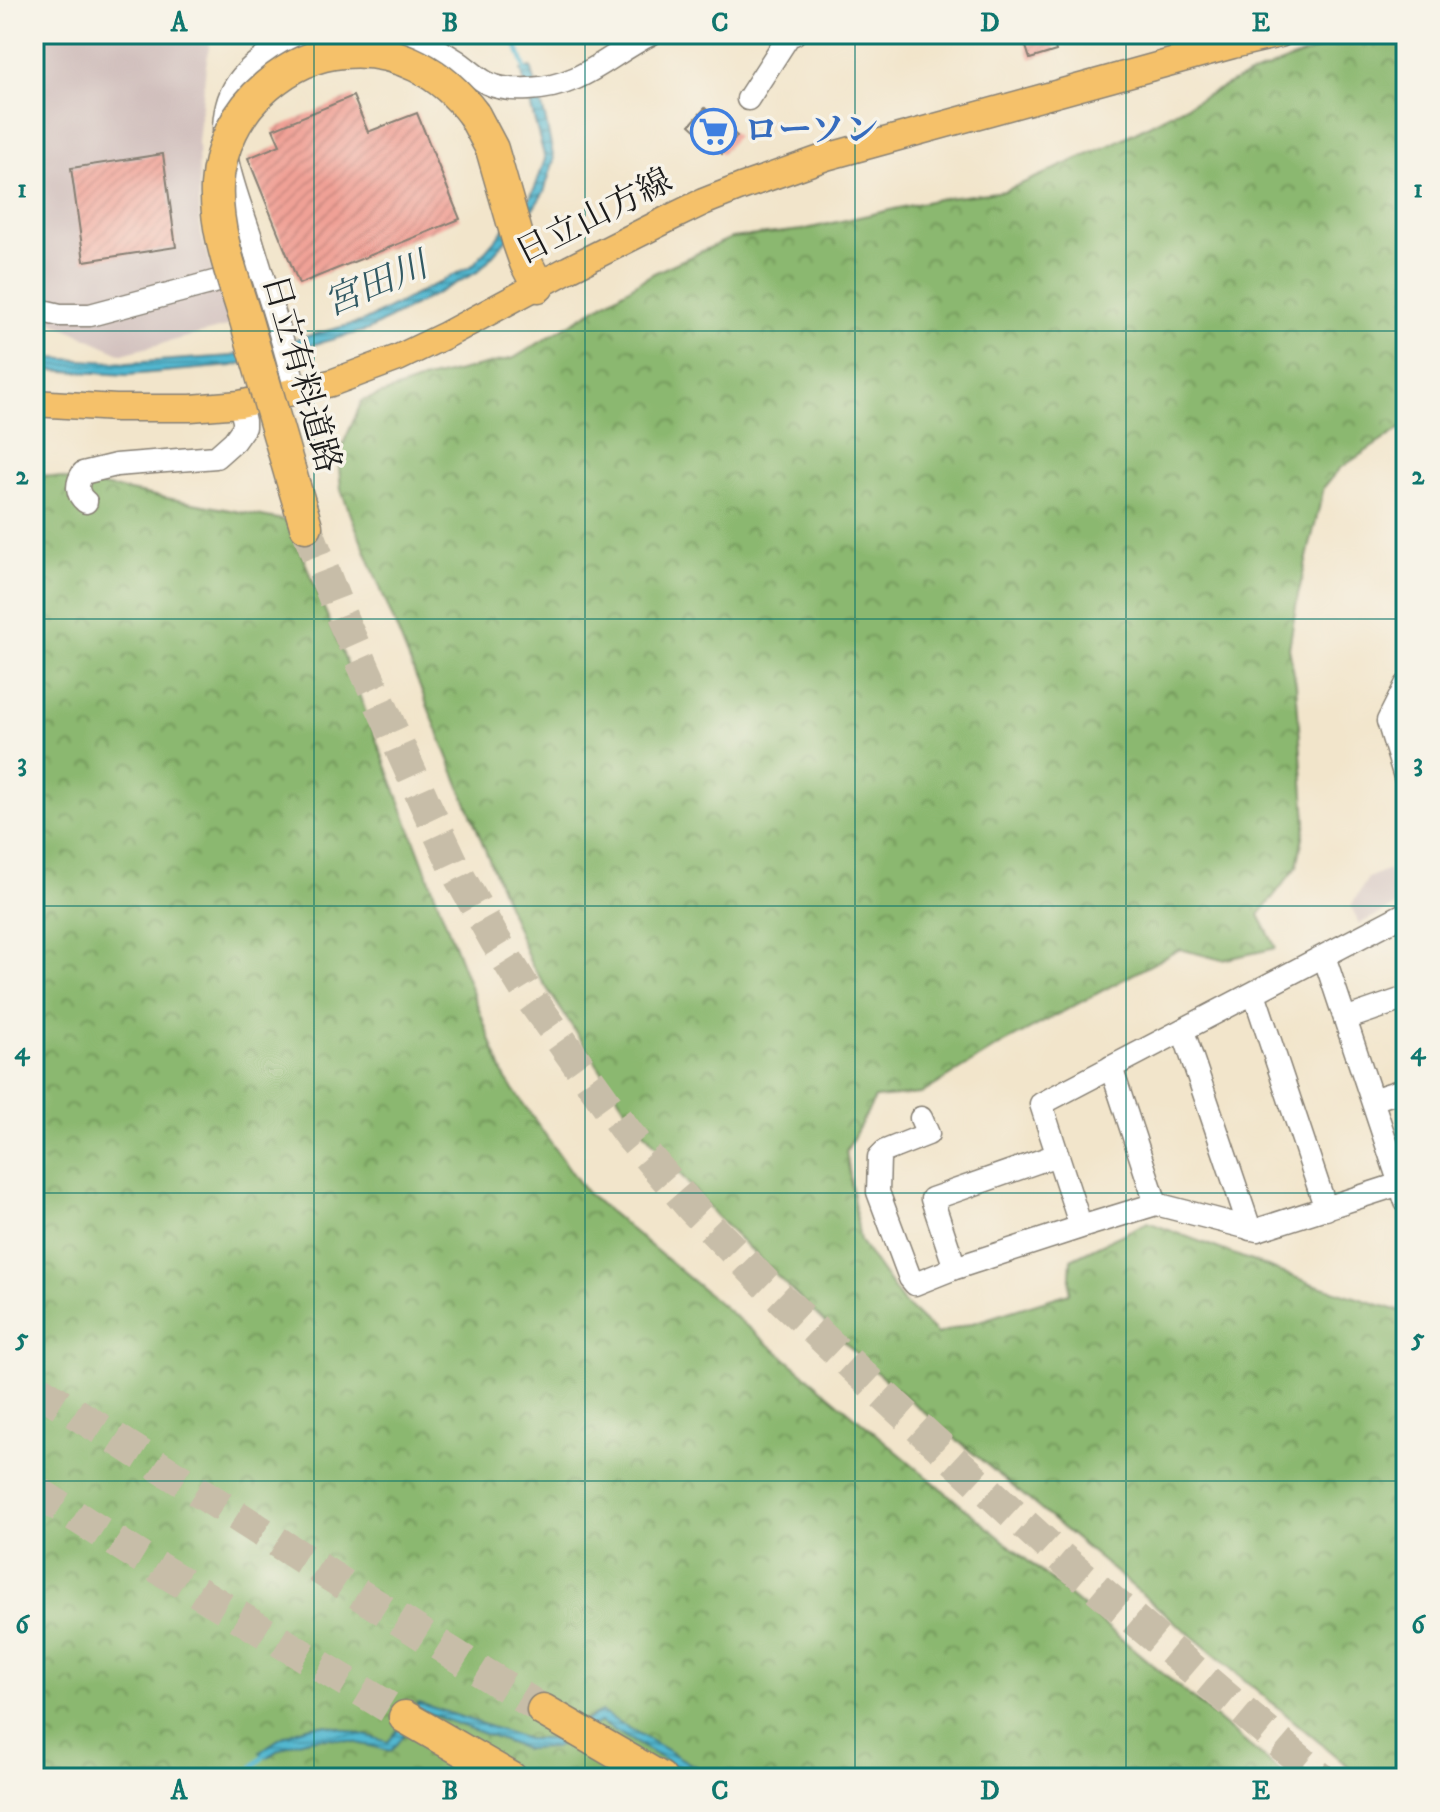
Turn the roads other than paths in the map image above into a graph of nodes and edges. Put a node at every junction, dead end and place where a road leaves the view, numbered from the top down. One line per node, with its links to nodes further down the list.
1 (307, 34): 7 (street)
2 (395, 34): 3 (street)
3 (651, 34)
4 (794, 34): 6 (street)
5 (1280, 34): 8 (main road, 日立山方線)
6 (748, 99)
7 (261, 270): 9 (street); 10 (street)
8 (538, 286): 10 (main road, 日立山方線); 14 (highway, 日立有料道路, bridge)
9 (34, 309)
10 (293, 379): 12 (main road, 日立山方線)
11 (34, 403): 12 (main road, 日立山方線)
12 (240, 404): 13 (street)
13 (86, 502)
14 (306, 526)
15 (1406, 685): 16 (street)
16 (1406, 780)
17 (1406, 913): 18 (street)
18 (1324, 956): 19 (street); 21 (street)
19 (1254, 993): 22 (street); 30 (street)
20 (1406, 998): 21 (street)
21 (1345, 1019): 25 (street)
22 (1183, 1031): 23 (street); 32 (street)
23 (1111, 1067): 27 (street); 29 (street)
24 (1406, 1089): 25 (street)
25 (1372, 1100): 28 (street)
26 (921, 1118): 33 (street)
27 (1057, 1155): 31 (street); 33 (street)
28 (1404, 1189): 30 (street)
29 (1156, 1204): 31 (street); 32 (street)
30 (1326, 1209): 32 (street)
31 (1081, 1227): 33 (street)
32 (1250, 1229)
33 (955, 1268)
34 (543, 1710): 37 (highway)
35 (405, 1717): 36 (highway)
36 (511, 1778)
37 (660, 1778)

